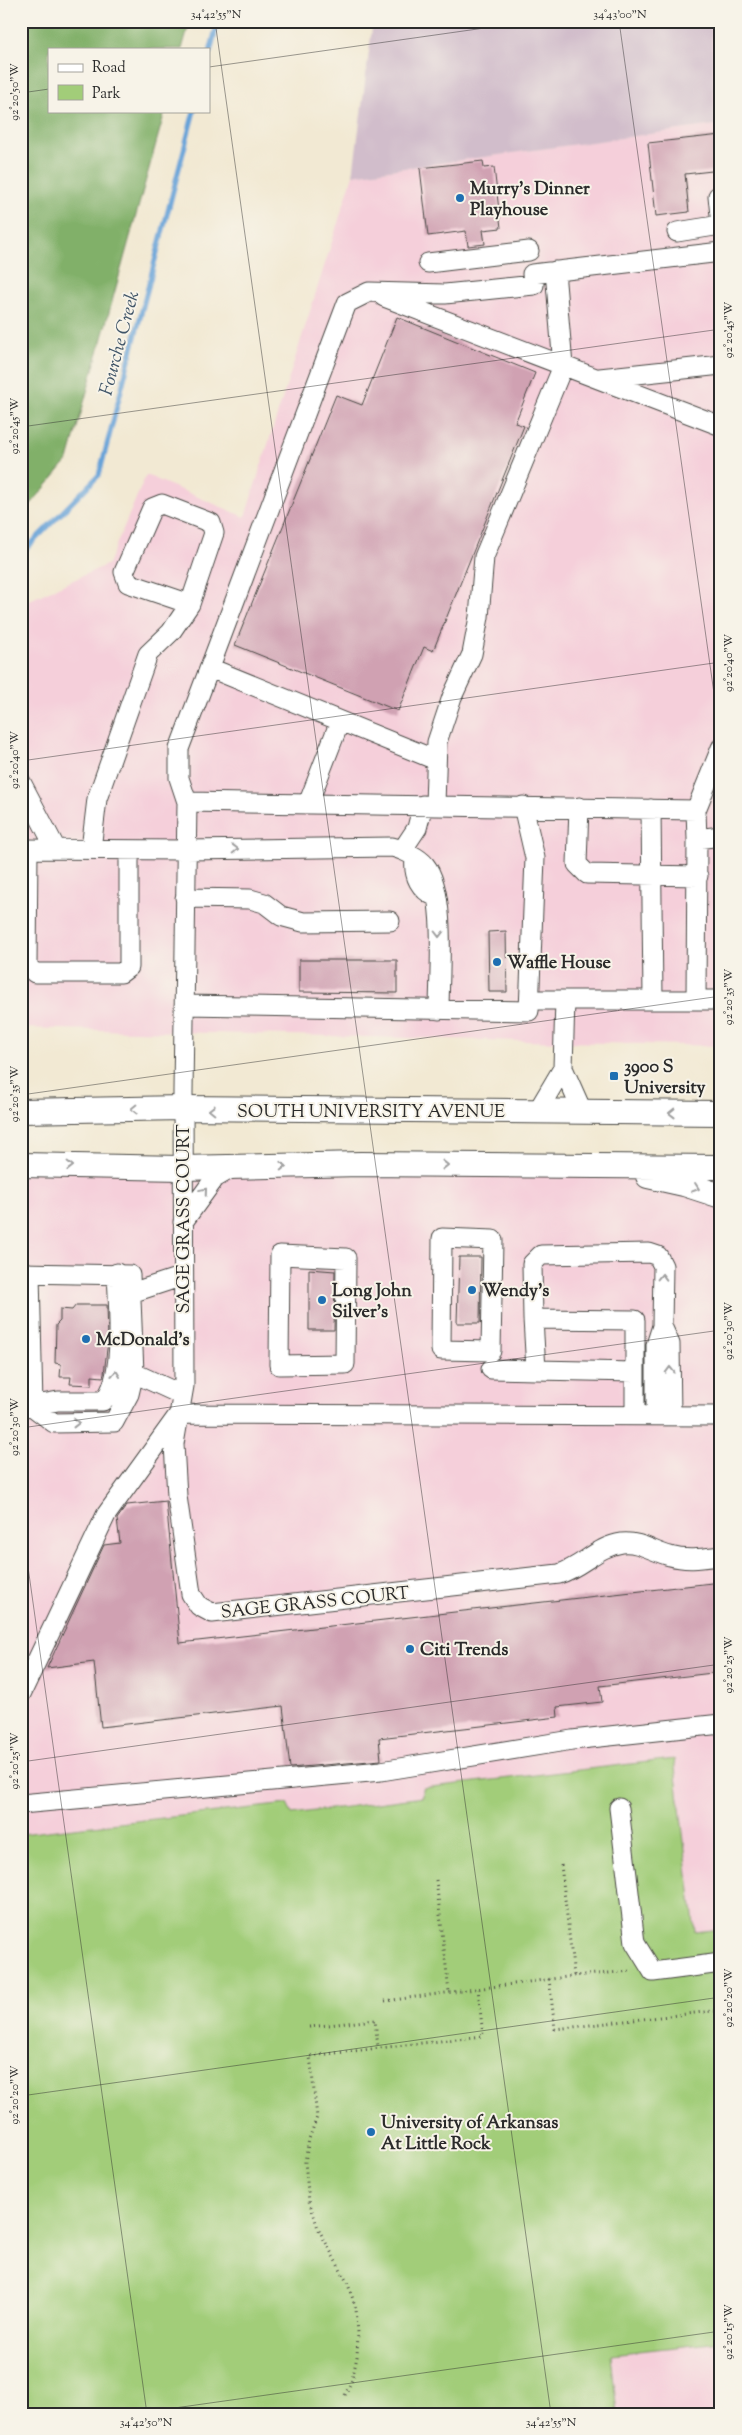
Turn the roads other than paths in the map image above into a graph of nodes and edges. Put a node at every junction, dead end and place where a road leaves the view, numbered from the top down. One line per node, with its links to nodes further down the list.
1 (721, 196): 2 (street)
2 (721, 225): 3 (street)
3 (677, 232)
4 (529, 252): 6 (street)
5 (721, 252): 7 (street)
6 (428, 263)
7 (555, 271): 8 (street); 10 (street)
8 (369, 292): 10 (street); 14 (street, SAGE GRASS COURT)
9 (721, 365): 11 (street)
10 (563, 366): 11 (street); 17 (street)
11 (596, 379): 12 (street)
12 (721, 426)
13 (190, 604): 13 (street); 30 (street)
14 (210, 668): 15 (street); 19 (street, SAGE GRASS COURT)
15 (340, 721): 17 (street); 20 (street)
16 (721, 748): 25 (street)
17 (436, 760): 21 (street)
18 (21, 782): 29 (street)
19 (187, 802): 20 (street); 32 (street, SAGE GRASS COURT)
20 (308, 804): 21 (street)
21 (429, 805): 22 (street); 33 (street)
22 (524, 806): 23 (street); 38 (street)
23 (579, 807): 24 (street); 34 (street)
24 (651, 809): 25 (street); 34 (street)
25 (696, 810): 27 (street)
26 (721, 836): 27 (street)
27 (697, 839): 35 (street)
28 (24, 849): 29 (street); 31 (street)
29 (56, 849): 30 (street)
30 (91, 849): 31 (street)
31 (129, 850): 32 (street)
32 (186, 850): 33 (street, one-way to 33); 36 (street, SAGE GRASS COURT)
33 (409, 854): 44 (street, one-way to 44)
34 (652, 876): 35 (street); 40 (street)
35 (698, 876): 41 (street)
36 (186, 898): 37 (street); 43 (street, SAGE GRASS COURT)
37 (390, 921)
38 (530, 1000): 39 (street); 44 (street)
39 (565, 1000): 40 (street); 45 (street)
40 (653, 1000): 41 (street)
41 (696, 1000): 42 (street)
42 (721, 1000)
43 (184, 1005): 44 (street); 46 (street, SAGE GRASS COURT)
44 (439, 1010)
45 (564, 1068): 48 (street); 49 (street)
46 (183, 1108): 47 (main road, SOUTH UNIVERSITY AVENUE, one-way to 47); 48 (main road, SOUTH UNIVERSITY AVENUE, one-way to 46); 55 (street, SAGE GRASS COURT)
47 (21, 1112)
48 (537, 1112): 49 (main road, SOUTH UNIVERSITY AVENUE)
49 (583, 1112): 50 (main road, SOUTH UNIVERSITY AVENUE, one-way to 49)
50 (721, 1113)
51 (561, 1165): 53 (main road, one-way to 51); 54 (main road); 56 (main road, one-way to 56)
52 (21, 1166): 55 (main road, one-way to 55)
53 (234, 1167): 55 (main road); 57 (street, one-way to 53)
54 (721, 1167)
55 (182, 1168): 57 (street, SAGE GRASS COURT)
56 (721, 1196)
57 (183, 1222): 61 (street, SAGE GRASS COURT)
58 (280, 1255): 58 (street)
59 (26, 1273): 60 (street); 70 (street)
60 (117, 1273): 62 (street); 70 (street, one-way to 60)
61 (183, 1276): 62 (street); 69 (street, SAGE GRASS COURT)
62 (131, 1293): 68 (street)
63 (533, 1319): 66 (street); 67 (street); 73 (street, one-way to 63)
64 (440, 1350): 64 (street)
65 (491, 1369): 66 (street)
66 (536, 1370): 67 (street)
67 (635, 1372): 72 (street)
68 (134, 1373): 69 (street); 70 (street, one-way to 68)
69 (182, 1395): 71 (street, SAGE GRASS COURT)
70 (27, 1407)
71 (179, 1414): 72 (street); 75 (street, SAGE GRASS COURT); 76 (street)
72 (635, 1415): 73 (street)
73 (663, 1416): 74 (street)
74 (721, 1416)
75 (721, 1556)
76 (21, 1694)
77 (721, 1724): 78 (street)
78 (21, 1804)
79 (619, 1808): 80 (street)
80 (721, 1963)

